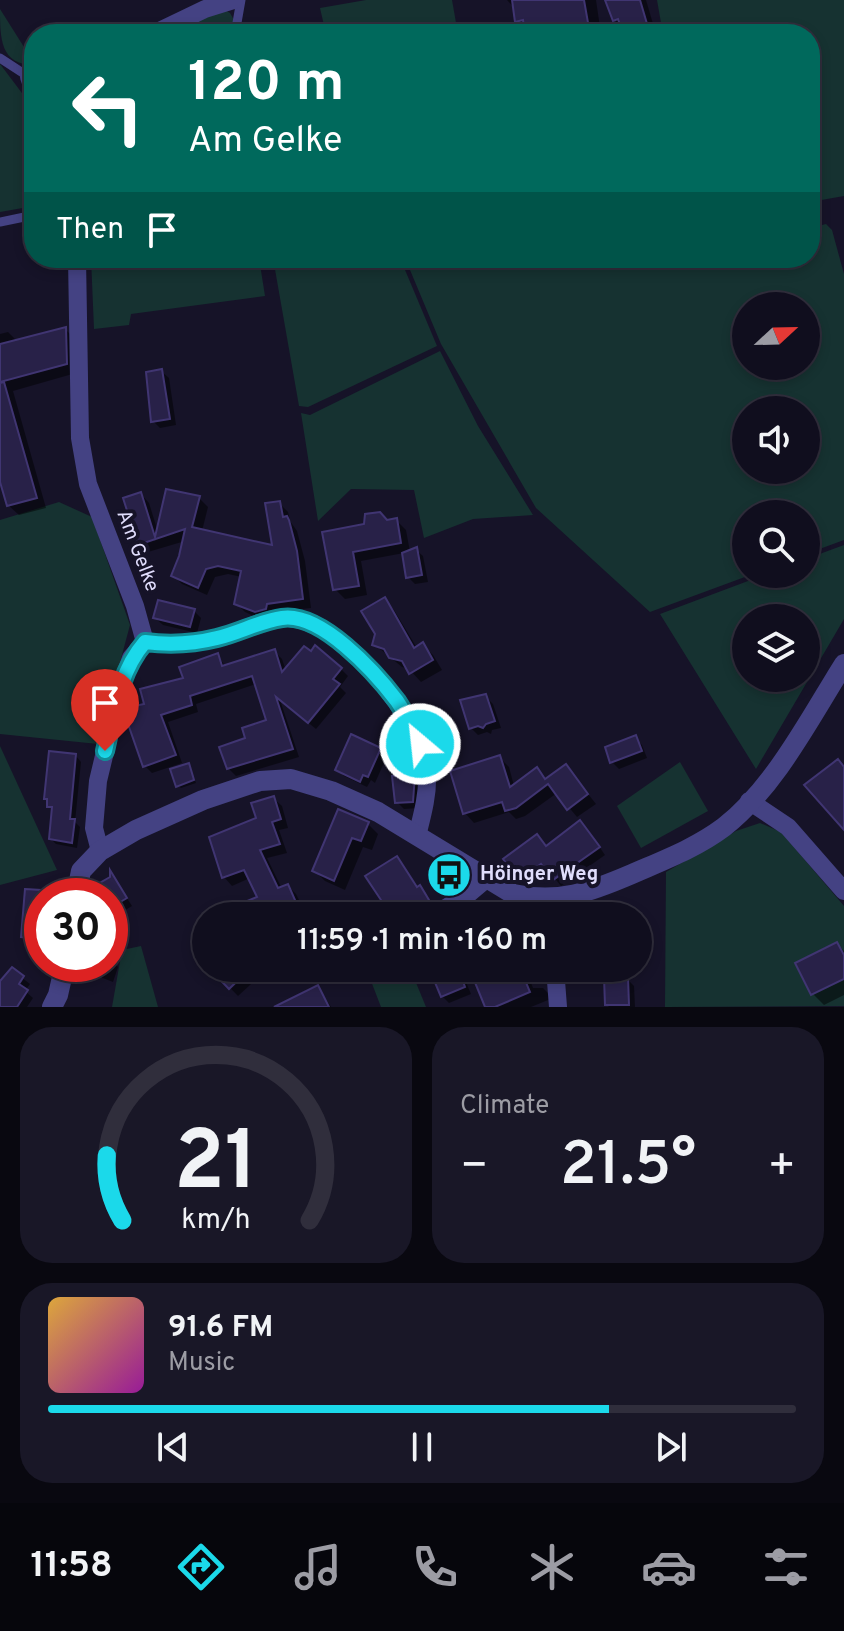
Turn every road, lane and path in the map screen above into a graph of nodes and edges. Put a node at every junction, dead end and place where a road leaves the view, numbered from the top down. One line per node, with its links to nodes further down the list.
1 (234, 0): 3 (street)
2 (241, 0): 4 (lane)
3 (174, 24)
4 (237, 24)
5 (0, 58): 6 (lane)
6 (24, 74)
7 (24, 217): 8 (lane)
8 (0, 222)
9 (77, 268): 10 (street, Am Gelke)
10 (145, 642): 13 (street); 14 (street)
11 (844, 664): 12 (street)
12 (749, 801): 17 (street); 20 (street)
13 (417, 836): 14 (street); 16 (street)
14 (100, 851): 15 (street)
15 (80, 878)
16 (486, 879): 18 (street); 19 (street)
17 (844, 891)
18 (456, 902)
19 (528, 902)
20 (558, 902)
21 (61, 982): 23 (street)
22 (556, 982): 24 (street)
23 (52, 1007)
24 (558, 1007)

